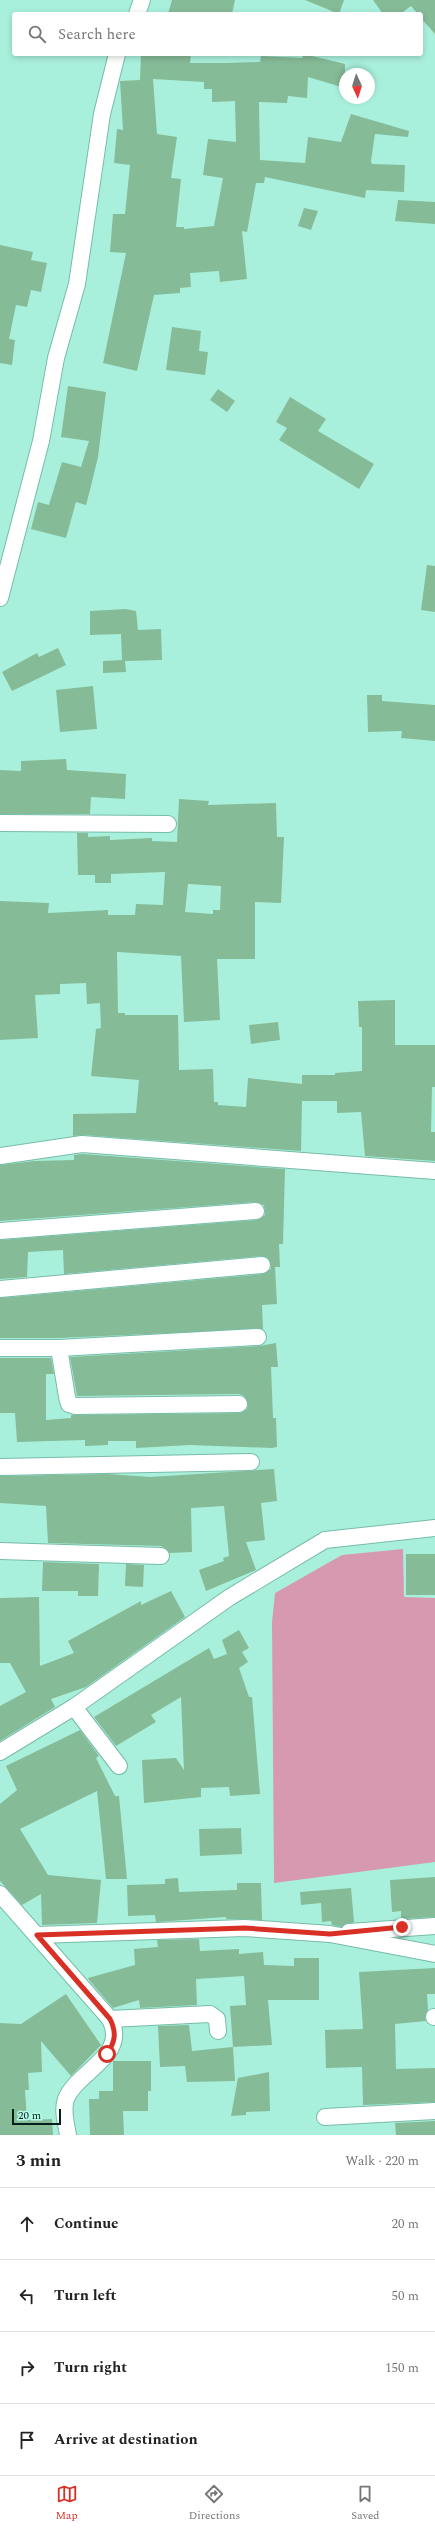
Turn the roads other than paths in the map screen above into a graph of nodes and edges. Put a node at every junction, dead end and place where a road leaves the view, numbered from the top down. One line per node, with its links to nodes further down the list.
1 (142, 0): 2 (street)
2 (138, 12)
3 (116, 56): 4 (street)
4 (0, 598)
5 (0, 823): 6 (street)
6 (168, 824)
7 (0, 1156): 8 (street)
8 (435, 1171)
9 (256, 1211): 10 (street)
10 (0, 1231)
11 (262, 1265): 12 (street)
12 (0, 1289)
13 (258, 1337): 15 (street)
14 (0, 1348): 15 (street)
15 (59, 1348): 16 (street)
16 (239, 1404)
17 (251, 1462): 18 (street)
18 (0, 1467)
19 (435, 1528): 22 (street)
20 (0, 1551): 21 (street)
21 (161, 1556)
22 (74, 1707): 23 (street); 24 (street)
23 (0, 1752)
24 (119, 1766)
25 (0, 1894): 28 (street)
26 (435, 1926): 27 (street)
27 (330, 1934): 28 (street); 29 (street)
28 (37, 1935): 30 (street)
29 (435, 1954)
30 (110, 2019): 31 (street); 34 (street)
31 (218, 2031)
32 (435, 2111): 33 (street)
33 (325, 2116)
34 (68, 2135)

